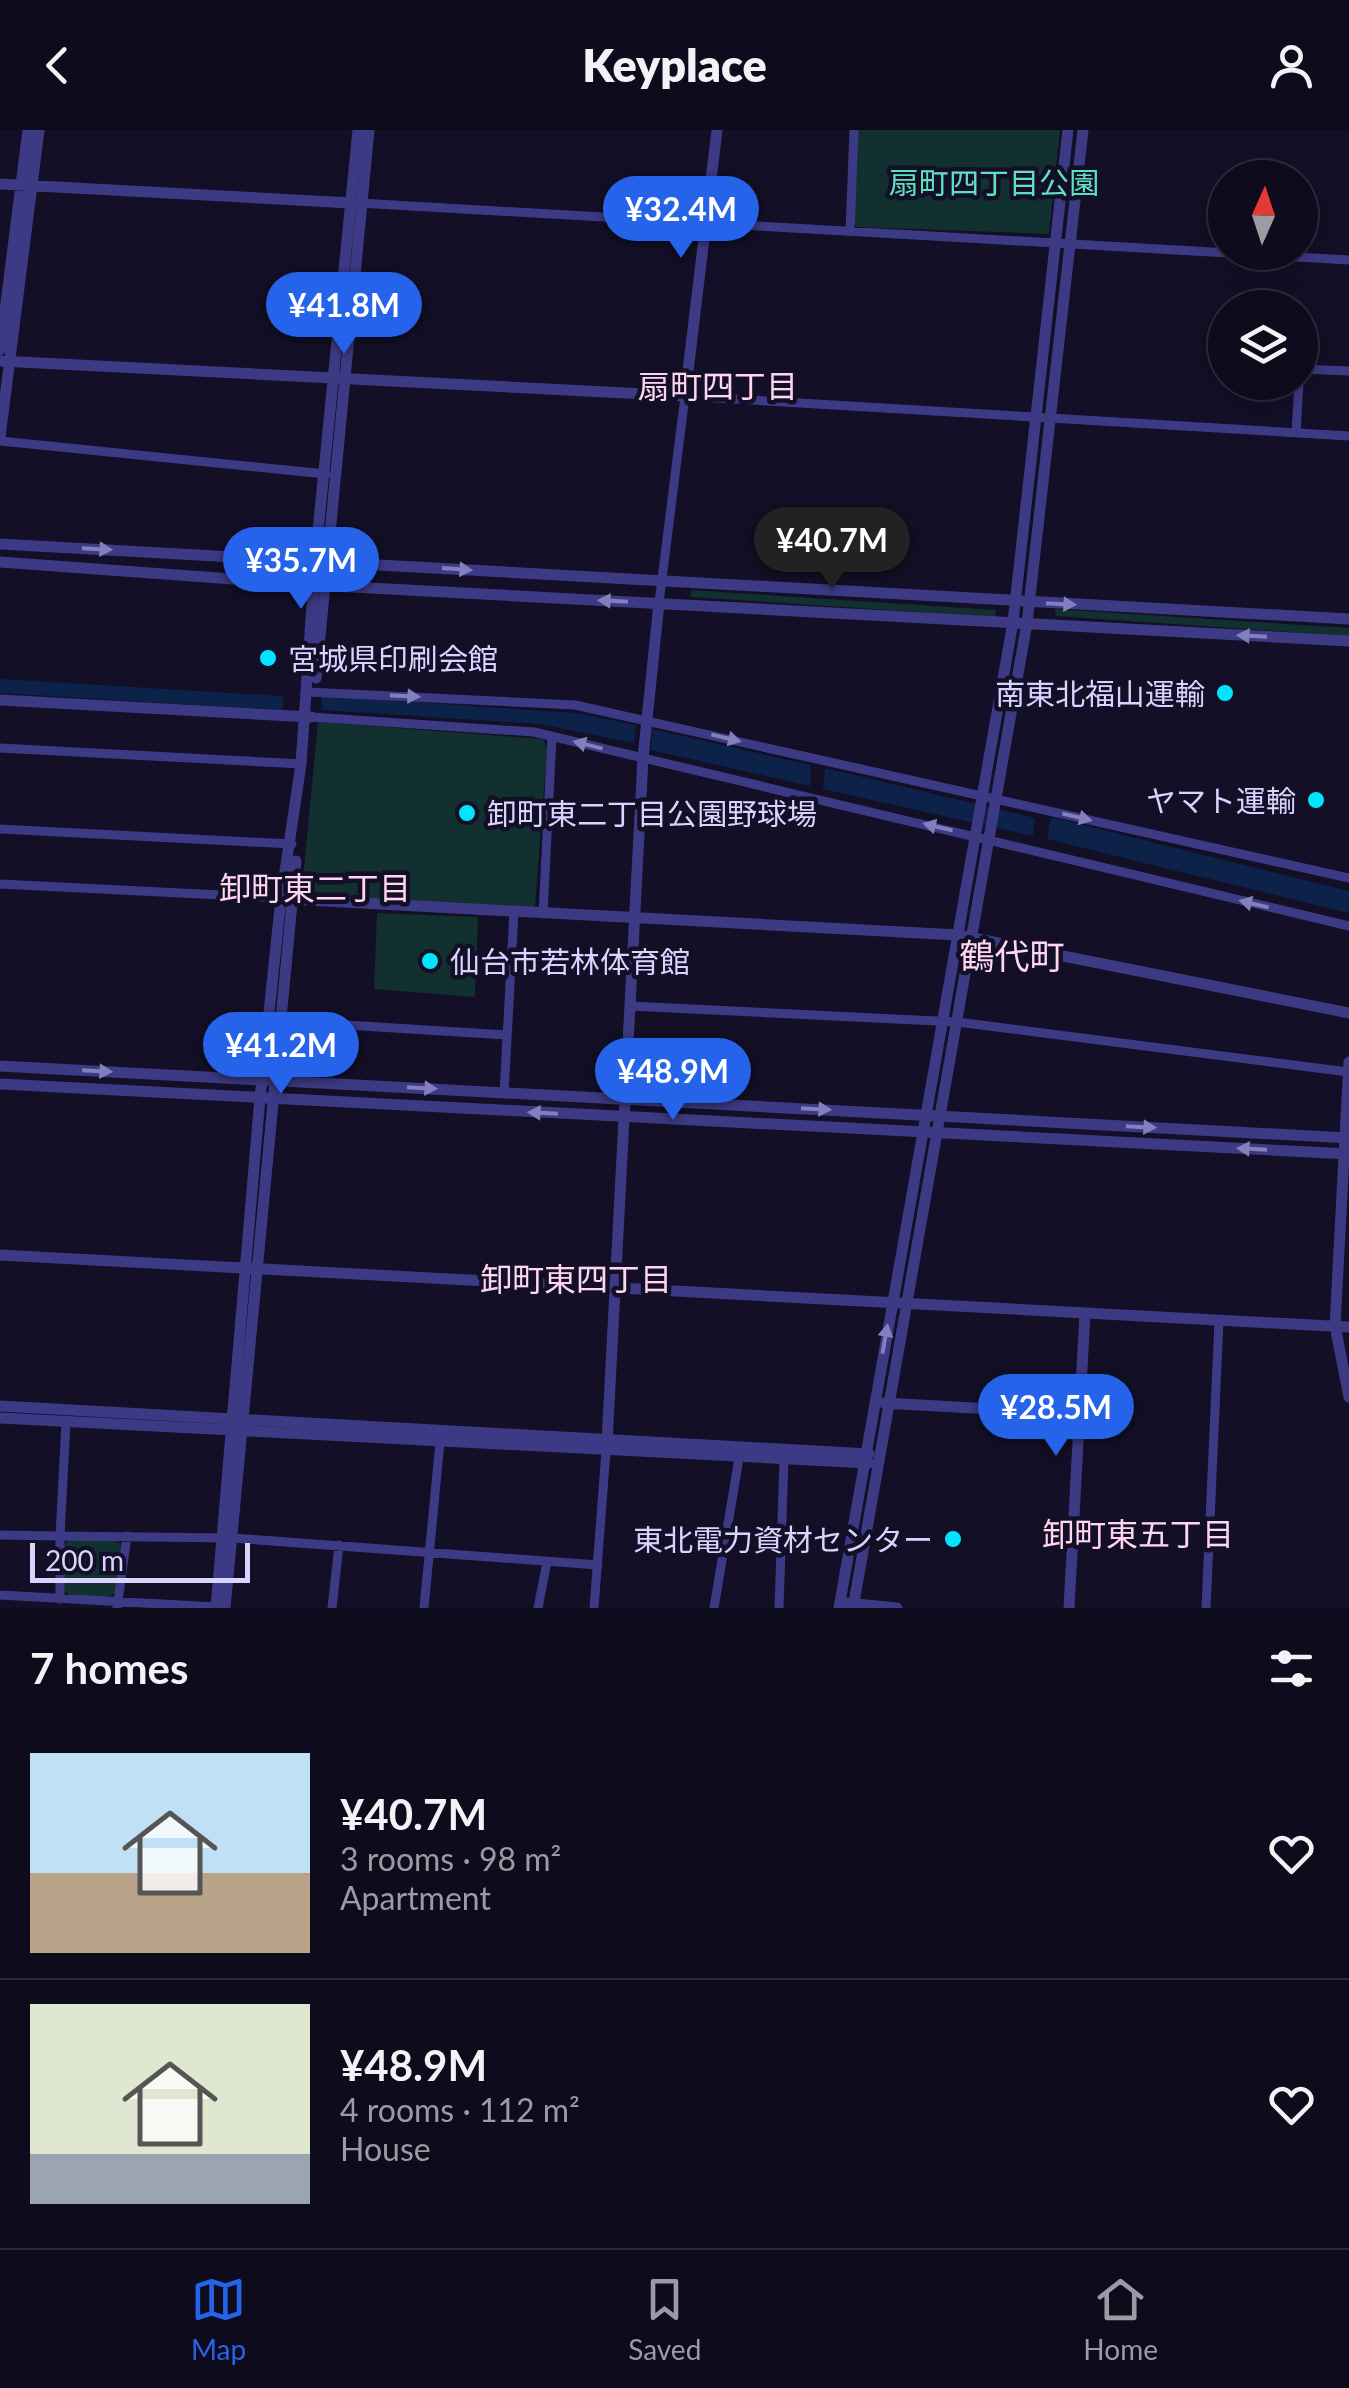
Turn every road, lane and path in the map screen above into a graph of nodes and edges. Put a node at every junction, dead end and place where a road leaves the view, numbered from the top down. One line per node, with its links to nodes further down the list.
1 (28, 130): 10 (street)
2 (39, 130): 10 (street)
3 (358, 130): 11 (street)
4 (369, 130): 11 (street)
5 (716, 130): 12 (street)
6 (854, 130): 13 (street)
7 (1068, 130): 14 (street)
8 (1082, 130): 15 (street)
9 (0, 184): 10 (street)
10 (25, 185): 11 (street); 17 (street); 18 (street)
11 (356, 203): 12 (street); 21 (street)
12 (706, 223): 13 (street); 22 (street)
13 (850, 231): 14 (street)
14 (1056, 243): 15 (street); 24 (street)
15 (1070, 245): 16 (street); 25 (street)
16 (1349, 260)
17 (0, 350)
18 (4, 361): 21 (street); 28 (street)
19 (1318, 369): 20 (street)
20 (1349, 371)
21 (340, 377): 22 (street); 29 (street)
22 (685, 396): 24 (street); 33 (street)
23 (1297, 400): 26 (street)
24 (1036, 420): 25 (street); 35 (street)
25 (1050, 421): 26 (street); 37 (street)
26 (1296, 433): 27 (street)
27 (1349, 436)
28 (0, 439): 29 (street)
29 (330, 475): 31 (street)
30 (0, 544): 31 (street, one-way to 31)
31 (321, 561): 33 (street, one-way to 33); 34 (street)
32 (0, 562): 34 (street)
33 (661, 582): 35 (street); 36 (street)
34 (319, 585): 36 (street, one-way to 34); 41 (street)
35 (1013, 602): 37 (street); 39 (street)
36 (659, 603): 39 (street); 44 (street)
37 (1028, 603): 38 (street, one-way to 38); 39 (street)
38 (1349, 619)
39 (1020, 623): 40 (street, one-way to 39); 49 (street)
40 (1349, 641)
41 (311, 691): 43 (street); 44 (street, one-way to 44)
42 (0, 700): 43 (street)
43 (308, 717): 45 (street); 48 (street); 56 (street)
44 (647, 720): 47 (street); 49 (street, one-way to 49)
45 (552, 736): 47 (street, one-way to 45); 58 (street)
46 (0, 748): 48 (street)
47 (643, 758): 51 (street, one-way to 47); 59 (street)
48 (302, 764): 53 (street)
49 (990, 797): 51 (street); 52 (street); 54 (street, one-way to 54)
50 (0, 829): 53 (street)
51 (976, 834): 52 (street); 61 (street)
52 (989, 841): 60 (street, one-way to 52); 61 (street)
53 (293, 844): 56 (street)
54 (1349, 878)
55 (0, 884): 56 (street)
56 (287, 899): 57 (street); 64 (street); 70 (street)
57 (514, 912): 58 (street); 66 (street)
58 (543, 914): 59 (street)
59 (634, 918): 61 (street); 62 (street)
60 (1349, 926)
61 (965, 936): 63 (street); 65 (street)
62 (630, 1006): 65 (street); 74 (street)
63 (1349, 1013)
64 (281, 1021): 66 (street); 70 (street)
65 (950, 1022): 69 (street); 75 (street); 76 (street)
66 (507, 1034): 72 (street)
67 (1349, 1062): 69 (street)
68 (0, 1066): 70 (street, one-way to 70)
69 (1348, 1072): 79 (street)
70 (269, 1080): 72 (street, one-way to 72); 73 (street)
71 (0, 1084): 73 (street)
72 (504, 1093): 74 (street)
73 (266, 1098): 77 (street, one-way to 73); 82 (street)
74 (625, 1100): 75 (street, one-way to 75); 77 (street)
75 (925, 1114): 76 (street); 78 (street)
76 (940, 1115): 78 (street); 79 (street, one-way to 79)
77 (624, 1118): 78 (street); 83 (street)
78 (930, 1134): 80 (street, one-way to 78); 84 (street); 85 (street)
79 (1347, 1138): 80 (street)
80 (1347, 1154): 88 (street)
81 (0, 1255): 82 (street)
82 (252, 1268): 83 (street); 96 (street)
83 (615, 1288): 84 (street); 98 (street)
84 (891, 1303): 85 (street); 90 (street, one-way to 84)
85 (906, 1304): 86 (street); 91 (street)
86 (1085, 1313): 87 (street); 93 (street)
87 (1219, 1320): 88 (street); 125 (street)
88 (1342, 1327): 89 (street)
89 (1349, 1397)
90 (874, 1403): 91 (street); 100 (street)
91 (888, 1404): 93 (street); 102 (street)
92 (0, 1406): 96 (street)
93 (1079, 1414): 124 (street)
94 (0, 1418): 95 (street)
95 (66, 1422): 96 (street); 104 (street)
96 (235, 1425): 97 (street); 98 (street); 106 (street)
97 (440, 1442): 98 (street); 108 (street)
98 (606, 1444): 99 (street); 100 (street); 110 (street)
99 (739, 1458): 101 (street); 121 (street)
100 (865, 1458): 101 (street); 102 (street); 114 (street)
101 (784, 1460): 122 (street)
102 (878, 1460): 114 (street)
103 (0, 1535): 104 (street)
104 (60, 1536): 105 (street); 112 (street)
105 (127, 1536): 106 (street); 113 (street)
106 (227, 1538): 107 (street); 115 (street); 116 (street)
107 (338, 1545): 108 (street); 117 (street)
108 (430, 1550): 109 (street); 118 (street)
109 (547, 1562): 110 (street); 119 (street)
110 (598, 1564): 120 (street)
111 (0, 1596): 112 (street)
112 (55, 1602): 113 (street)
113 (117, 1605): 115 (street)
114 (846, 1606): 123 (street)
115 (216, 1608)
116 (226, 1608)
117 (332, 1608)
118 (424, 1608)
119 (538, 1608)
120 (594, 1608)
121 (714, 1608)
122 (779, 1608)
123 (897, 1608)
124 (1069, 1608)
125 (1206, 1608)

